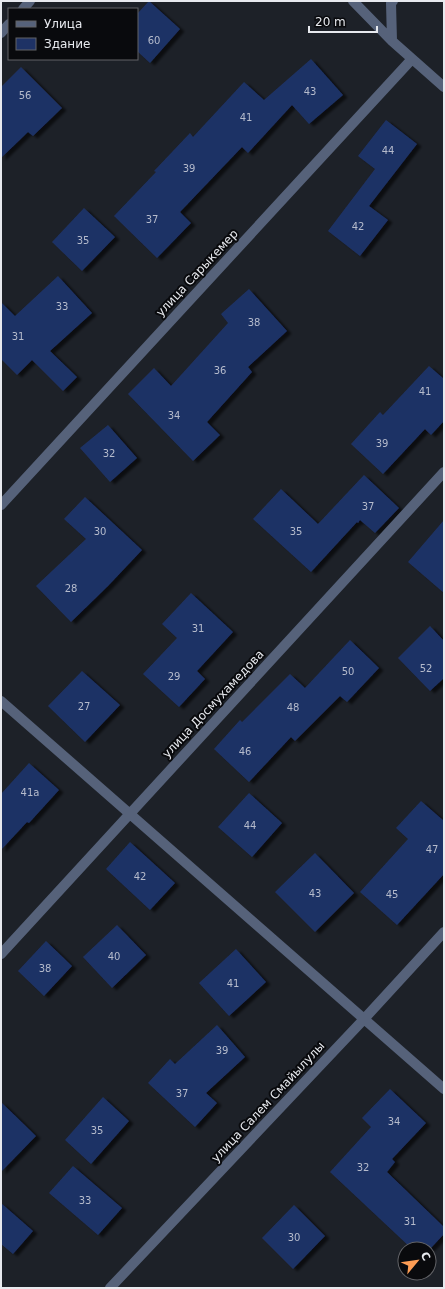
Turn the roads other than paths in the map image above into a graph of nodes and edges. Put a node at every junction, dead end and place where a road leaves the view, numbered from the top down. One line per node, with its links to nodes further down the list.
1 (353, 1): 5 (street)
2 (393, 1): 5 (street)
3 (8, 25): 4 (street)
4 (1, 33)
5 (392, 41): 6 (street)
6 (412, 59): 7 (street); 9 (street, улица Сарыкемер)
7 (444, 88)
8 (444, 472): 11 (street, улица Досмухамедова)
9 (1, 505)
10 (1, 701): 11 (street)
11 (129, 814): 13 (street, улица Досмухамедова); 14 (street)
12 (444, 932): 14 (street, улица Салем Смайылулы)
13 (1, 954)
14 (365, 1018): 15 (street); 16 (street, улица Салем Смайылулы)
15 (444, 1089)
16 (110, 1288)

